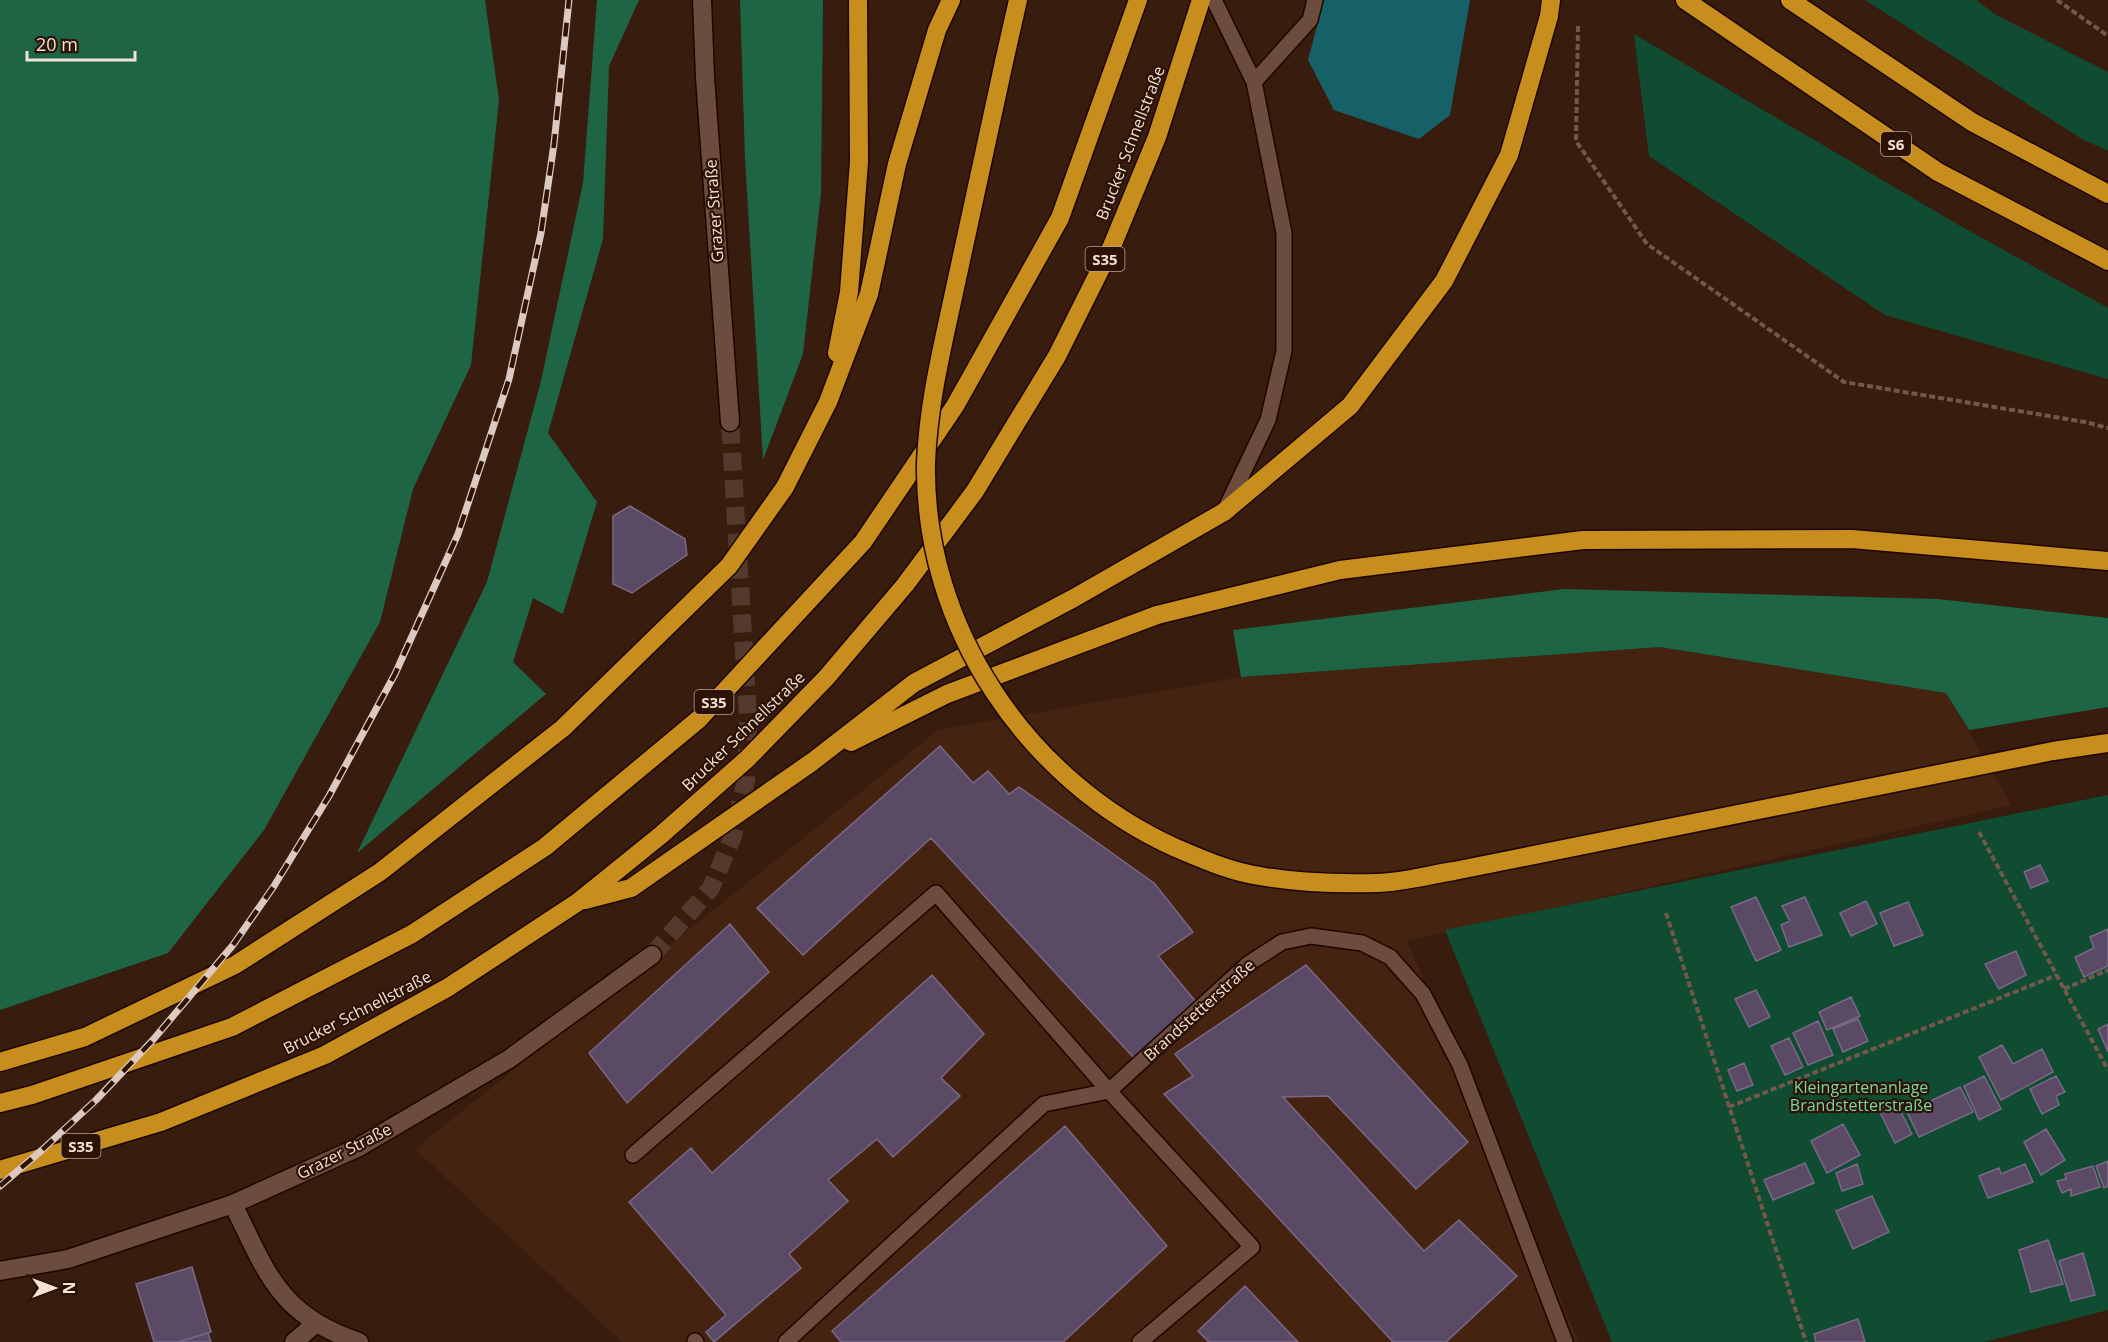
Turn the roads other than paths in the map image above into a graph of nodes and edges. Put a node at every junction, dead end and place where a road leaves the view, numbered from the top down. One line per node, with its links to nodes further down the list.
1 (702, 0): 16 (street, Grazer Straße)
2 (858, 0): 15 (highway)
3 (951, 0): 15 (highway)
4 (1018, 0): 19 (highway, bridge)
5 (1138, 0): 25 (highway, S35)
6 (1201, 0): 21 (highway, Brucker Schnellstraße / S35)
7 (1214, 0): 12 (lane)
8 (1315, 0): 12 (lane)
9 (1551, 0): 17 (highway)
10 (1790, 0): 13 (highway)
11 (1690, 4): 14 (highway, S6)
12 (1254, 82): 17 (lane)
13 (2108, 194)
14 (2108, 261)
15 (828, 402): 23 (highway)
16 (730, 422)
17 (1224, 512): 20 (highway)
18 (2108, 561): 20 (highway)
19 (2108, 743)
20 (812, 762): 21 (highway)
21 (578, 902): 27 (highway, Brucker Schnellstraße / S35)
22 (652, 955): 28 (street, Grazer Straße)
23 (0, 1062)
24 (1109, 1091): 26 (lane); 33 (lane); 34 (lane); 35 (lane, Brandstetterstraße)
25 (0, 1103)
26 (633, 1155)
27 (0, 1170)
28 (233, 1204): 29 (street, Grazer Straße); 30 (street)
29 (0, 1270)
30 (315, 1324): 31 (street); 32 (street)
31 (294, 1342)
32 (359, 1342)
33 (786, 1342)
34 (1140, 1342)
35 (1565, 1342)

